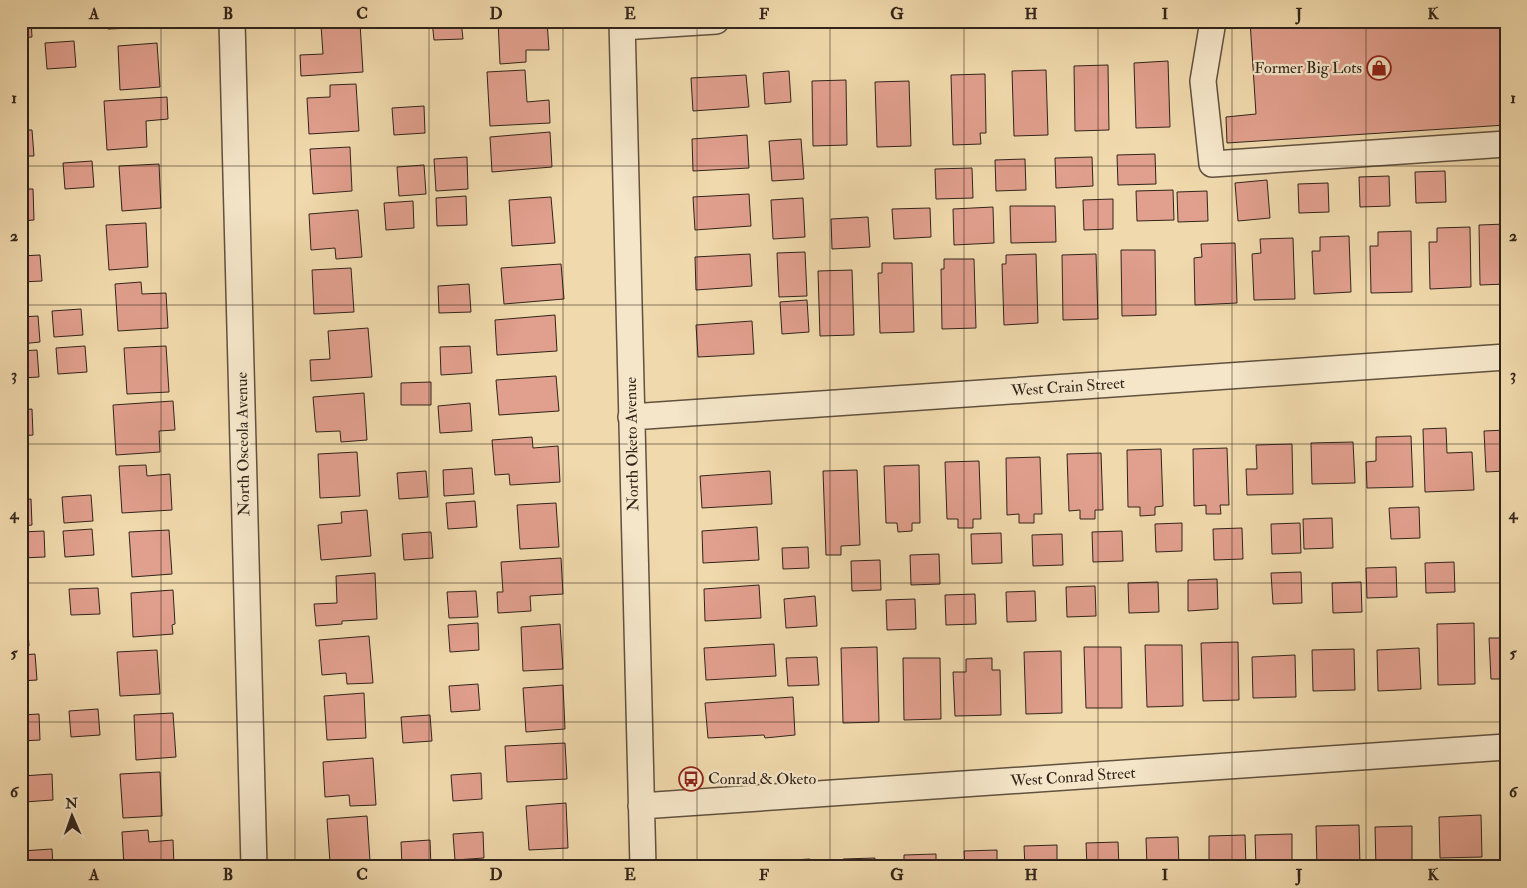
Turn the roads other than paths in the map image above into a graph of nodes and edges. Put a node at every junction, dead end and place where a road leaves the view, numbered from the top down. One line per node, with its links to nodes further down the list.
1 (232, 21): 10 (street, North Osceola Avenue)
2 (716, 21): 4 (street)
3 (1213, 21): 5 (street)
4 (622, 24): 7 (street, North Oketo Avenue)
5 (1506, 144)
6 (1506, 357): 7 (street, West Crain Street)
7 (631, 417): 9 (street, North Oketo Avenue)
8 (1506, 747): 9 (street, West Conrad Street)
9 (641, 806): 11 (street, North Oketo Avenue)
10 (254, 867)
11 (643, 867)

